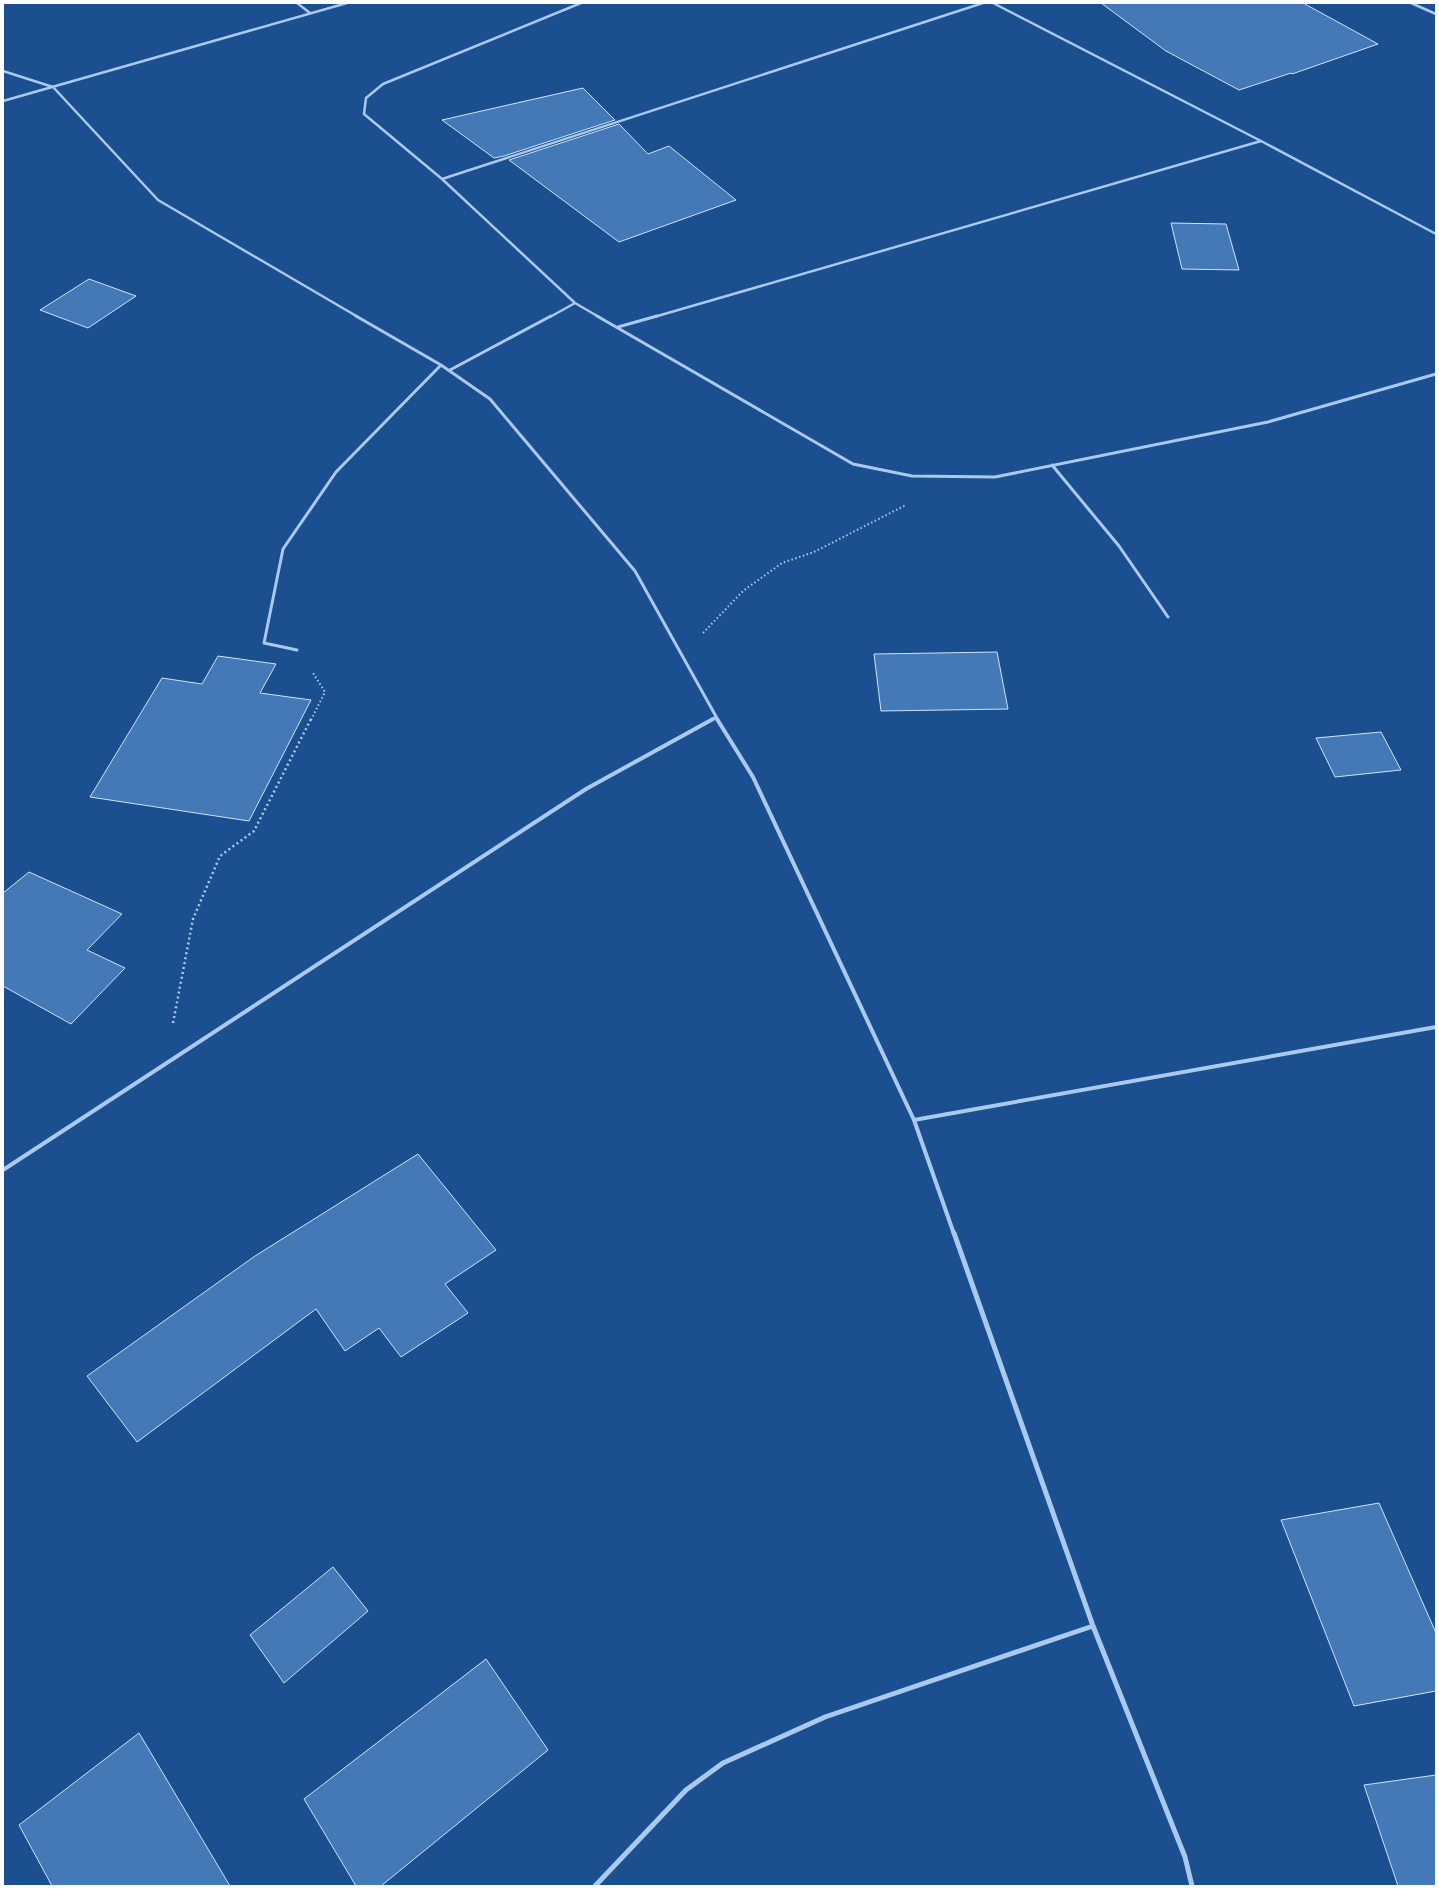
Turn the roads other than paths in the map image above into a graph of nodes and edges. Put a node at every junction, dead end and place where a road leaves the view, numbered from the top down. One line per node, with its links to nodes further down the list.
1 (297, 3): 7 (street)
2 (347, 3): 7 (street)
3 (581, 3): 13 (street)
4 (983, 3): 13 (street)
5 (994, 3): 12 (street)
6 (1411, 3): 8 (street)
7 (310, 13): 10 (street)
8 (1436, 14)
9 (3, 71): 10 (street)
10 (53, 87): 11 (street); 17 (street)
11 (3, 101)
12 (1260, 141): 14 (street); 16 (street)
13 (442, 179): 15 (street)
14 (1436, 234)
15 (575, 303): 16 (street); 18 (street)
16 (618, 327): 20 (street)
17 (441, 365): 18 (street); 22 (street)
18 (450, 370): 23 (street)
19 (1436, 374): 20 (street)
20 (1052, 466): 21 (street)
21 (1168, 617)
22 (297, 650)
23 (716, 717): 25 (street); 26 (street)
24 (1436, 1027): 25 (street)
25 (914, 1120): 27 (street)
26 (3, 1170)
27 (1093, 1626): 28 (street); 29 (street)
28 (595, 1886)
29 (1192, 1886)

